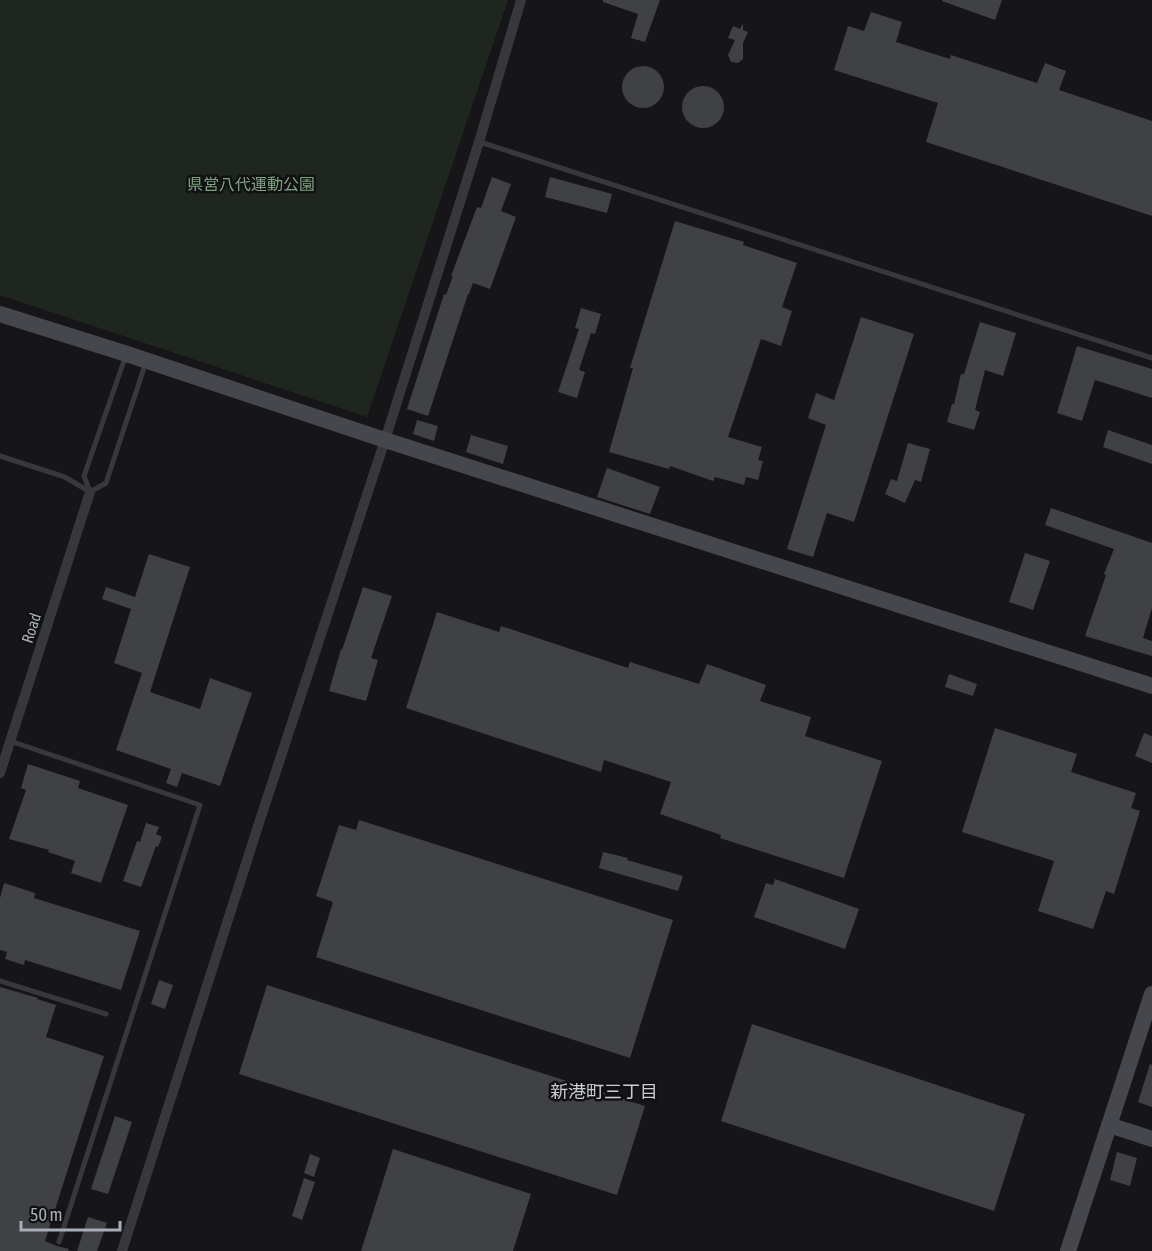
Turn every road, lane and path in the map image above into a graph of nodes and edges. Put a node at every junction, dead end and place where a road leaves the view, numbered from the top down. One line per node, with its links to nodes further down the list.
1 (521, 0): 2 (street)
2 (479, 142): 5 (lane); 7 (street)
3 (0, 314): 4 (street)
4 (127, 354): 6 (street); 9 (lane)
5 (1152, 358)
6 (146, 360): 7 (street); 9 (lane)
7 (385, 440): 10 (street); 20 (street)
8 (0, 456): 9 (lane)
9 (90, 492): 11 (lane); 12 (street, Road)
10 (1152, 686)
11 (13, 742): 13 (lane); 19 (lane)
12 (0, 773)
13 (0, 782)
14 (0, 981): 16 (lane)
15 (1152, 994): 17 (street)
16 (106, 1014)
17 (1109, 1125): 18 (street); 21 (street)
18 (1152, 1139)
19 (58, 1242)
20 (122, 1251)
21 (1068, 1251)

